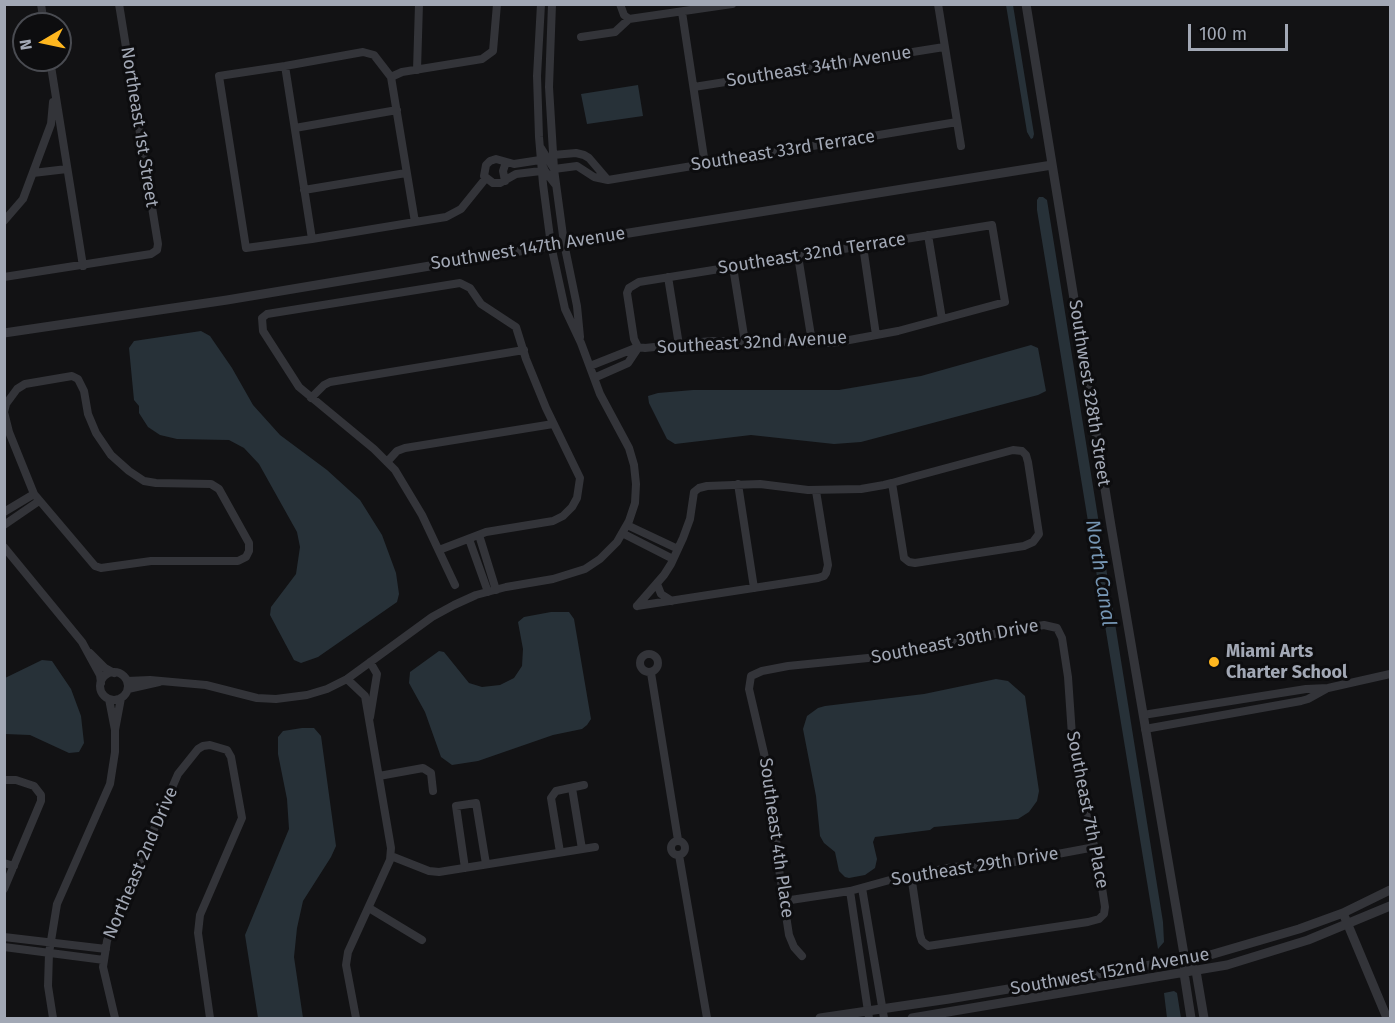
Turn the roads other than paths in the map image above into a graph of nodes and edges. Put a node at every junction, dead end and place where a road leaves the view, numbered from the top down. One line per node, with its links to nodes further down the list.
1 (119, 4): 48 (street, Northeast 1st Street)
2 (419, 4): 15 (street)
3 (497, 4): 15 (street)
4 (541, 4): 24 (street)
5 (552, 4): 25 (street)
6 (620, 4): 11 (street)
7 (732, 4): 10 (street)
8 (938, 4): 13 (street)
9 (1026, 4): 29 (street, Southwest 328th Street)
10 (682, 12): 11 (street); 18 (street)
11 (629, 19): 12 (street)
12 (581, 37)
13 (945, 47): 18 (street, Southeast 34th Avenue); 21 (street)
14 (285, 66): 17 (street); 22 (street); 43 (street)
15 (417, 70): 17 (street)
16 (52, 72): 19 (street)
17 (391, 77): 20 (street)
18 (694, 87): 28 (street)
19 (55, 92): 30 (street); 33 (street)
20 (397, 111): 22 (street); 34 (street)
21 (957, 122): 23 (street); 28 (street, Southeast 33rd Terrace)
22 (295, 128): 39 (street)
23 (960, 146)
24 (540, 147): 26 (street); 31 (street)
25 (553, 155): 31 (street); 36 (street)
26 (540, 160): 27 (street); 32 (street); 38 (street)
27 (506, 162): 35 (street); 37 (street)
28 (705, 164): 36 (street, Southeast 33rd Terrace)
29 (1052, 165): 44 (street, Southwest 147th Avenue); 106 (street, Southwest 328th Street)
30 (67, 169): 33 (street); 48 (street)
31 (554, 169): 36 (street); 38 (street)
32 (542, 171): 37 (street); 45 (street)
33 (33, 173): 40 (street)
34 (406, 173): 39 (street); 41 (street)
35 (486, 178): 37 (street); 41 (street)
36 (608, 180)
37 (505, 181)
38 (555, 185): 44 (street)
39 (304, 190): 43 (street)
40 (4, 221)
41 (415, 222): 43 (street)
42 (928, 235): 46 (street, Southeast 32nd Terrace); 52 (street, Southeast 32nd Terrace); 53 (street)
43 (312, 239)
44 (564, 243): 45 (street, Southwest 147th Avenue); 58 (street)
45 (551, 245): 54 (street, Southwest 147th Avenue); 58 (street)
46 (863, 246): 47 (street, Southeast 32nd Terrace); 55 (street)
47 (798, 256): 49 (street, Southeast 32nd Terrace); 57 (street)
48 (83, 266): 50 (street)
49 (733, 267): 51 (street, Southeast 32nd Terrace); 56 (street)
50 (4, 277)
51 (668, 277): 59 (street); 60 (street, Southeast 32nd Terrace)
52 (1005, 302): 53 (street, Southeast 32nd Avenue)
53 (942, 319): 55 (street, Southeast 32nd Avenue)
54 (4, 333)
55 (876, 335): 57 (street, Southeast 32nd Avenue)
56 (745, 342): 57 (street, Southeast 32nd Avenue); 59 (street, Southeast 32nd Avenue)
57 (812, 342)
58 (580, 343): 62 (street)
59 (679, 345): 60 (street, Southeast 32nd Avenue)
60 (638, 347): 62 (street, Southeast 32nd Avenue); 63 (street, Southeast 32nd Avenue)
61 (524, 350): 64 (street); 64 (street); 66 (street)
62 (590, 366): 63 (street)
63 (594, 378): 76 (street)
64 (311, 398): 67 (street)
65 (4, 412): 71 (street); 71 (street)
66 (553, 424): 67 (street); 78 (street)
67 (387, 462): 82 (street)
68 (892, 483): 68 (street); 70 (street)
69 (738, 484): 70 (street); 81 (street); 88 (street)
70 (816, 491): 88 (street)
71 (37, 498): 72 (street); 74 (street)
72 (18, 504): 73 (street); 74 (street)
73 (4, 512)
74 (24, 512): 75 (street)
75 (4, 525)
76 (627, 525): 77 (street); 81 (street)
77 (622, 534): 85 (street); 89 (street)
78 (479, 535): 79 (street); 83 (street)
79 (469, 539): 82 (street); 84 (street)
80 (4, 547): 92 (street)
81 (678, 549): 85 (street)
82 (439, 550): 87 (street)
83 (485, 553): 84 (street); 89 (street)
84 (475, 556): 89 (street)
85 (673, 560): 86 (street)
86 (657, 584): 90 (street); 90 (street)
87 (455, 585)
88 (754, 588): 90 (street)
89 (492, 591): 93 (street)
90 (673, 601)
91 (1057, 628): 98 (street, Southeast 30th Drive); 116 (street, Southeast 7th Place)
92 (88, 652): 94 (street); 99 (street)
93 (370, 662): 97 (street); 102 (street)
94 (114, 673): 99 (street); 100 (street)
95 (651, 673): 155 (street)
96 (1390, 674): 101 (street)
97 (347, 679): 100 (street); 103 (street)
98 (749, 680): 129 (street, Southeast 4th Place)
99 (101, 683): 105 (street)
100 (127, 685): 104 (street)
101 (1328, 688): 106 (street); 108 (street)
102 (375, 695): 103 (street); 107 (street)
103 (365, 696): 107 (street)
104 (121, 698): 105 (street); 109 (street)
105 (109, 699): 109 (street)
106 (1143, 715): 108 (street, Southwest 328th Street)
107 (370, 718): 110 (street)
108 (1145, 729): 146 (street, Southwest 328th Street)
109 (115, 730): 136 (street)
110 (379, 776): 114 (street); 119 (street)
111 (4, 780): 122 (street)
112 (584, 785): 113 (street)
113 (572, 788): 117 (street); 118 (street)
114 (433, 791)
115 (595, 847): 117 (street)
116 (1095, 847): 124 (street, Southeast 29th Drive); 124 (street, Southeast 7th Place)
117 (582, 849): 118 (street)
118 (560, 852): 121 (street)
119 (391, 856): 123 (street); 131 (street)
120 (4, 863): 122 (street)
121 (486, 864): 123 (street); 123 (street)
122 (14, 866): 126 (street)
123 (465, 868)
124 (911, 875): 125 (street, Southeast 29th Drive)
125 (862, 888): 128 (street, Southeast 29th Drive); 141 (street)
126 (4, 889)
127 (1390, 890): 132 (street, Southwest 152nd Avenue)
128 (850, 891): 129 (street, Southeast 29th Drive); 142 (street)
129 (784, 901): 144 (street, Southeast 4th Place)
130 (1390, 906): 133 (street, Southwest 152nd Avenue)
131 (369, 908): 135 (street); 154 (street)
132 (1343, 912): 133 (street); 146 (street, Southwest 152nd Avenue)
133 (1348, 924): 147 (street, Southwest 152nd Avenue); 160 (street)
134 (7, 938): 136 (street); 138 (street)
135 (422, 940)
136 (50, 944): 137 (street); 140 (street)
137 (85, 947): 139 (street); 143 (street)
138 (7, 948): 140 (street)
139 (106, 949): 145 (street, Northeast 2nd Drive); 153 (street, Northeast 2nd Drive)
140 (49, 952): 143 (street); 151 (street)
141 (873, 954): 142 (street); 149 (street)
142 (860, 956): 150 (street)
143 (84, 957): 145 (street)
144 (802, 957)
145 (104, 960): 152 (street, Northeast 2nd Drive)
146 (1185, 960): 147 (street); 148 (street, Southwest 328th Street); 149 (street, Southwest 152nd Avenue)
147 (1196, 971): 148 (street, Southwest 152nd Avenue); 159 (street)
148 (1184, 973): 157 (street, Southwest 152nd Avenue); 158 (street, Southwest 328th Street)
149 (883, 1013): 150 (street, Southwest 152nd Avenue)
150 (869, 1014): 156 (street, Southwest 152nd Avenue)
151 (53, 1018)
152 (115, 1018)
153 (210, 1018)
154 (356, 1018)
155 (706, 1018)
156 (820, 1018)
157 (912, 1018)
158 (1191, 1018)
159 (1204, 1018)
160 (1386, 1018)

